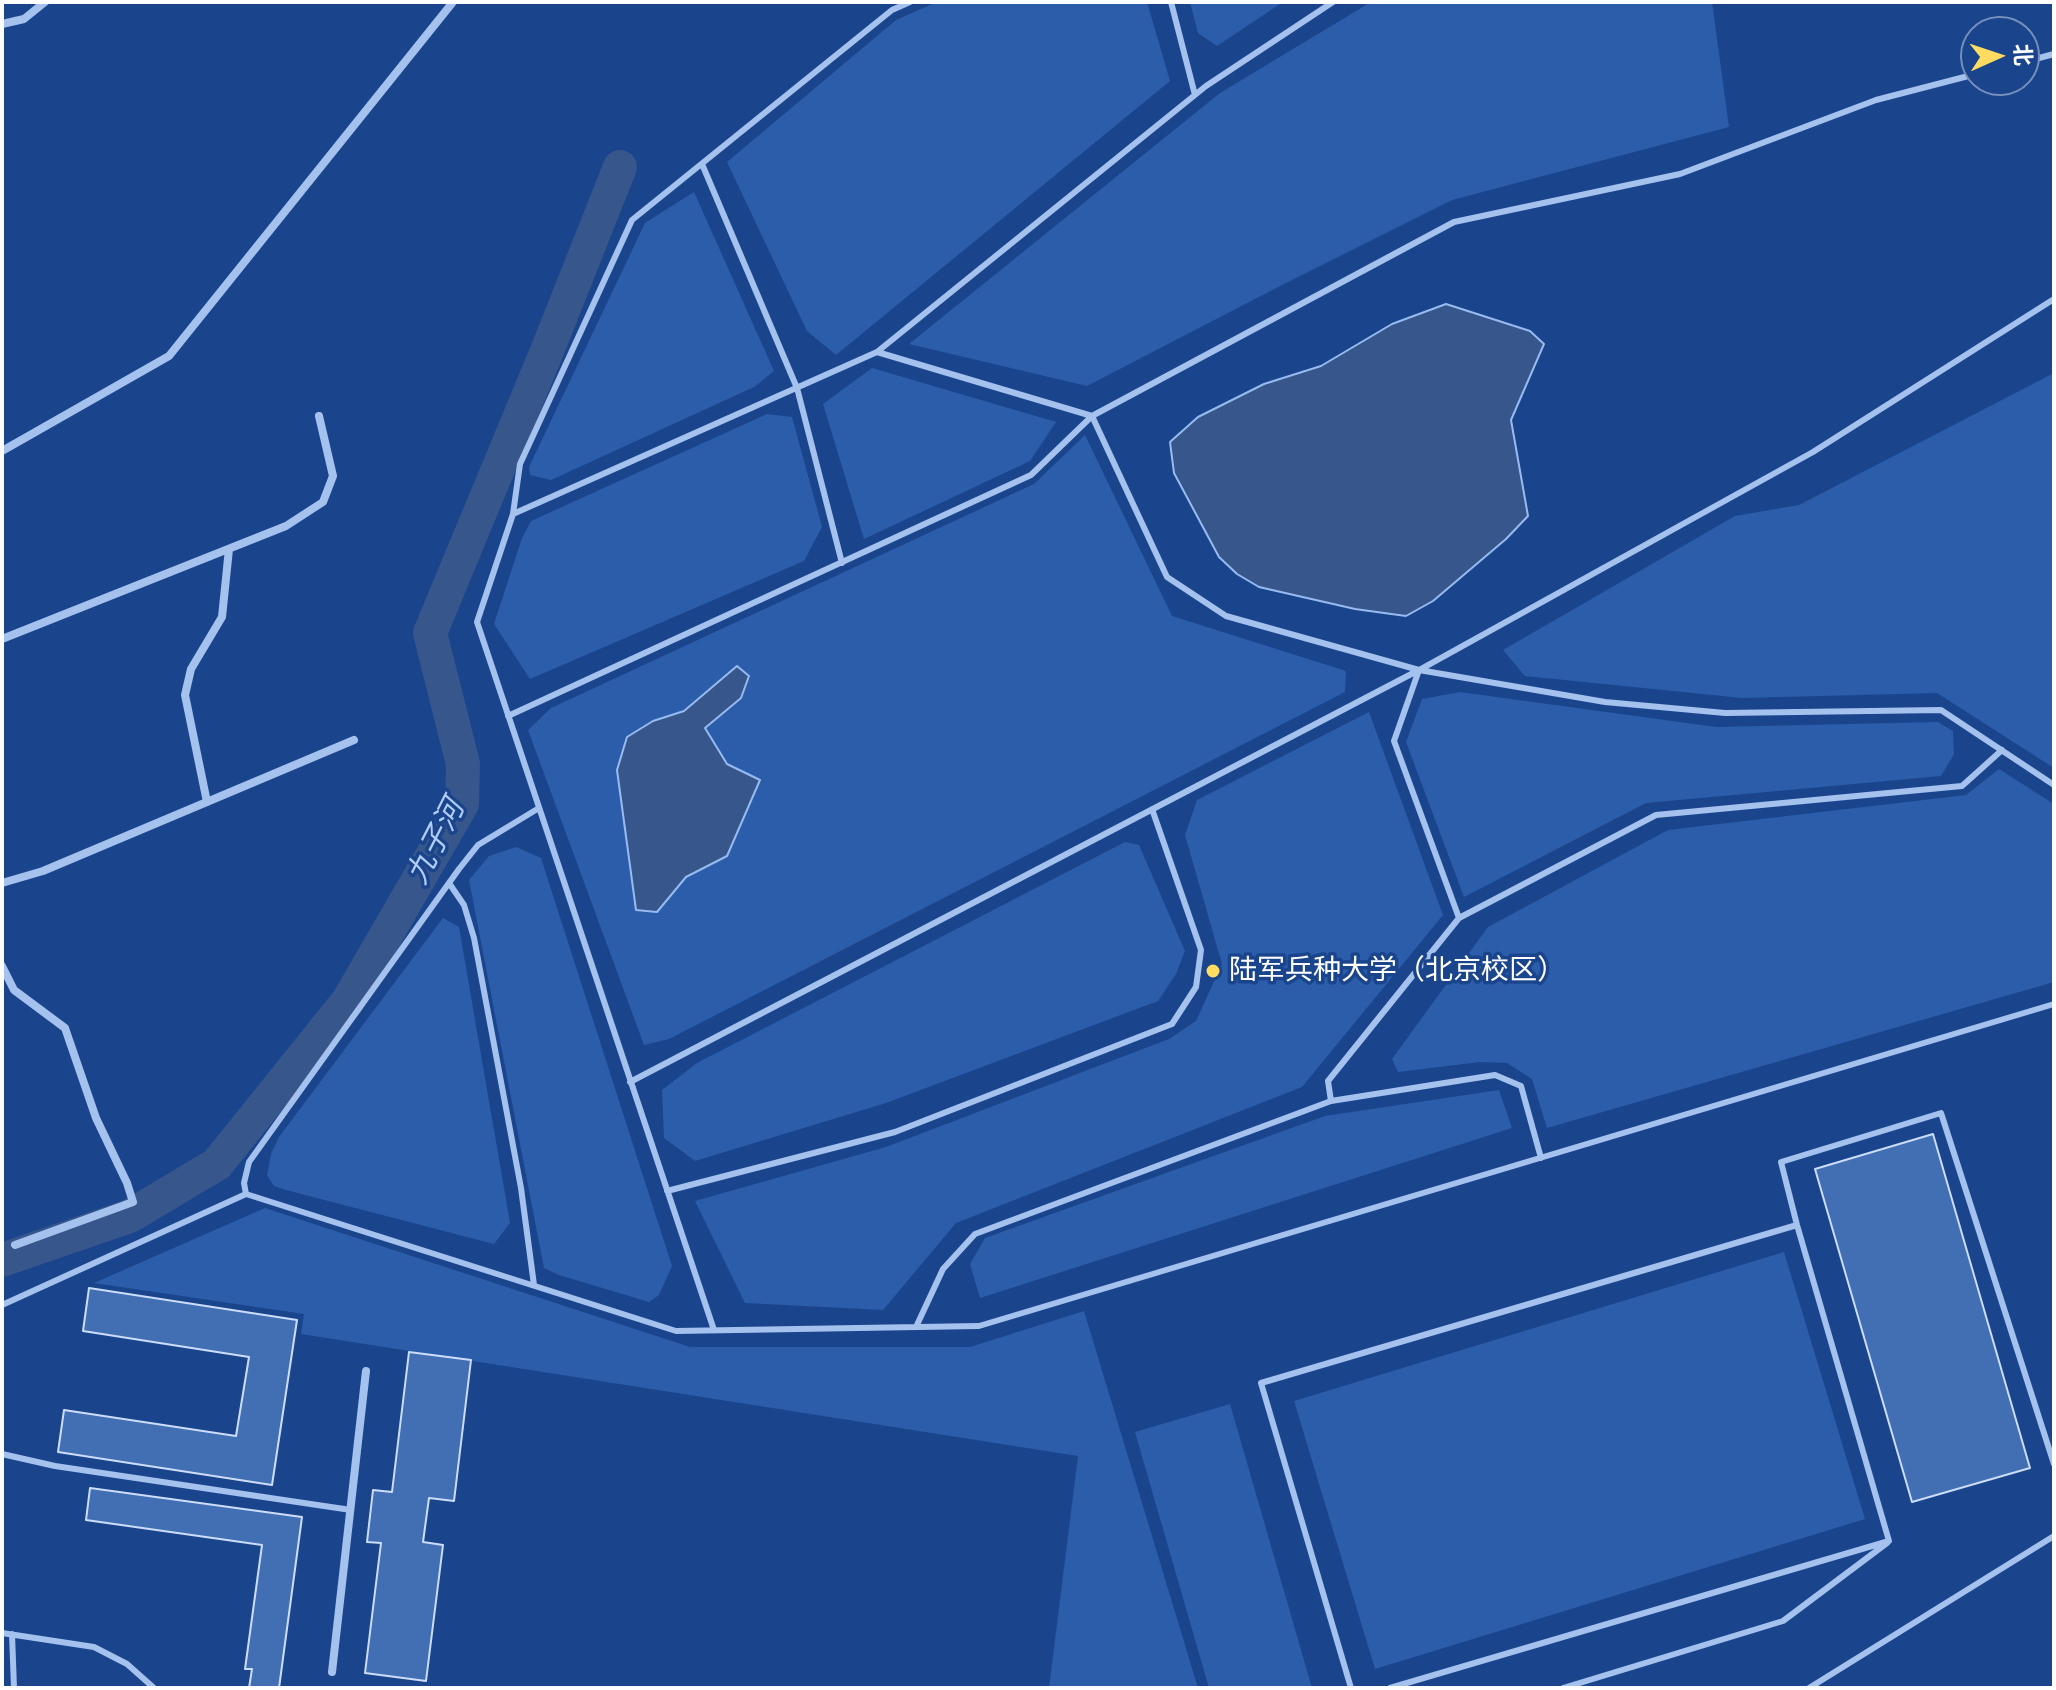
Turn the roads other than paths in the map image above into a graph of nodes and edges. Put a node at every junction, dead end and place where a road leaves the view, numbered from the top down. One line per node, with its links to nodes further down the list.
1 (45, 2): 6 (street)
2 (453, 2): 15 (street)
3 (910, 2): 9 (lane)
4 (1171, 2): 8 (lane)
5 (1333, 2): 8 (lane)
6 (2, 24)
7 (1960, 78): 14 (lane)
8 (1195, 95): 11 (lane)
9 (702, 164): 12 (lane); 16 (lane)
10 (2054, 299): 20 (lane)
11 (877, 352): 12 (lane); 14 (lane)
12 (797, 388): 16 (lane); 18 (lane)
13 (319, 416): 17 (street)
14 (1092, 416): 18 (lane); 20 (lane)
15 (2, 451)
16 (513, 514): 21 (lane)
17 (229, 549): 19 (street); 25 (street)
18 (842, 563): 21 (lane)
19 (2, 639)
20 (1419, 670): 23 (lane); 27 (lane); 30 (lane)
21 (508, 716): 26 (lane)
22 (354, 740): 25 (street)
23 (2002, 750): 24 (lane); 30 (lane)
24 (2054, 785)
25 (207, 802): 28 (street)
26 (539, 808): 29 (lane); 33 (lane)
27 (1152, 809): 33 (lane); 36 (lane)
28 (2, 883)
29 (449, 883): 37 (lane); 40 (lane)
30 (1459, 918): 34 (lane)
31 (2, 966): 39 (street)
32 (2054, 1004): 35 (lane)
33 (630, 1082): 36 (lane)
34 (1331, 1101): 35 (lane); 42 (lane)
35 (1541, 1158): 42 (lane)
36 (667, 1191): 43 (lane)
37 (246, 1194): 40 (lane); 41 (lane)
38 (1797, 1225): 46 (lane); 49 (lane); 55 (lane)
39 (15, 1245)
40 (534, 1285): 43 (lane)
41 (2, 1305)
42 (916, 1327): 43 (lane)
43 (714, 1330)
44 (366, 1371): 47 (street)
45 (2, 1454): 47 (lane)
46 (2054, 1464)
47 (351, 1510): 52 (street)
48 (2054, 1536): 58 (lane)
49 (1889, 1541): 56 (lane); 57 (lane)
50 (2, 1633): 51 (lane)
51 (12, 1634): 53 (lane); 54 (lane)
52 (332, 1672)
53 (14, 1688)
54 (154, 1688)
55 (1351, 1688)
56 (1390, 1688)
57 (1563, 1688)
58 (1809, 1688)

